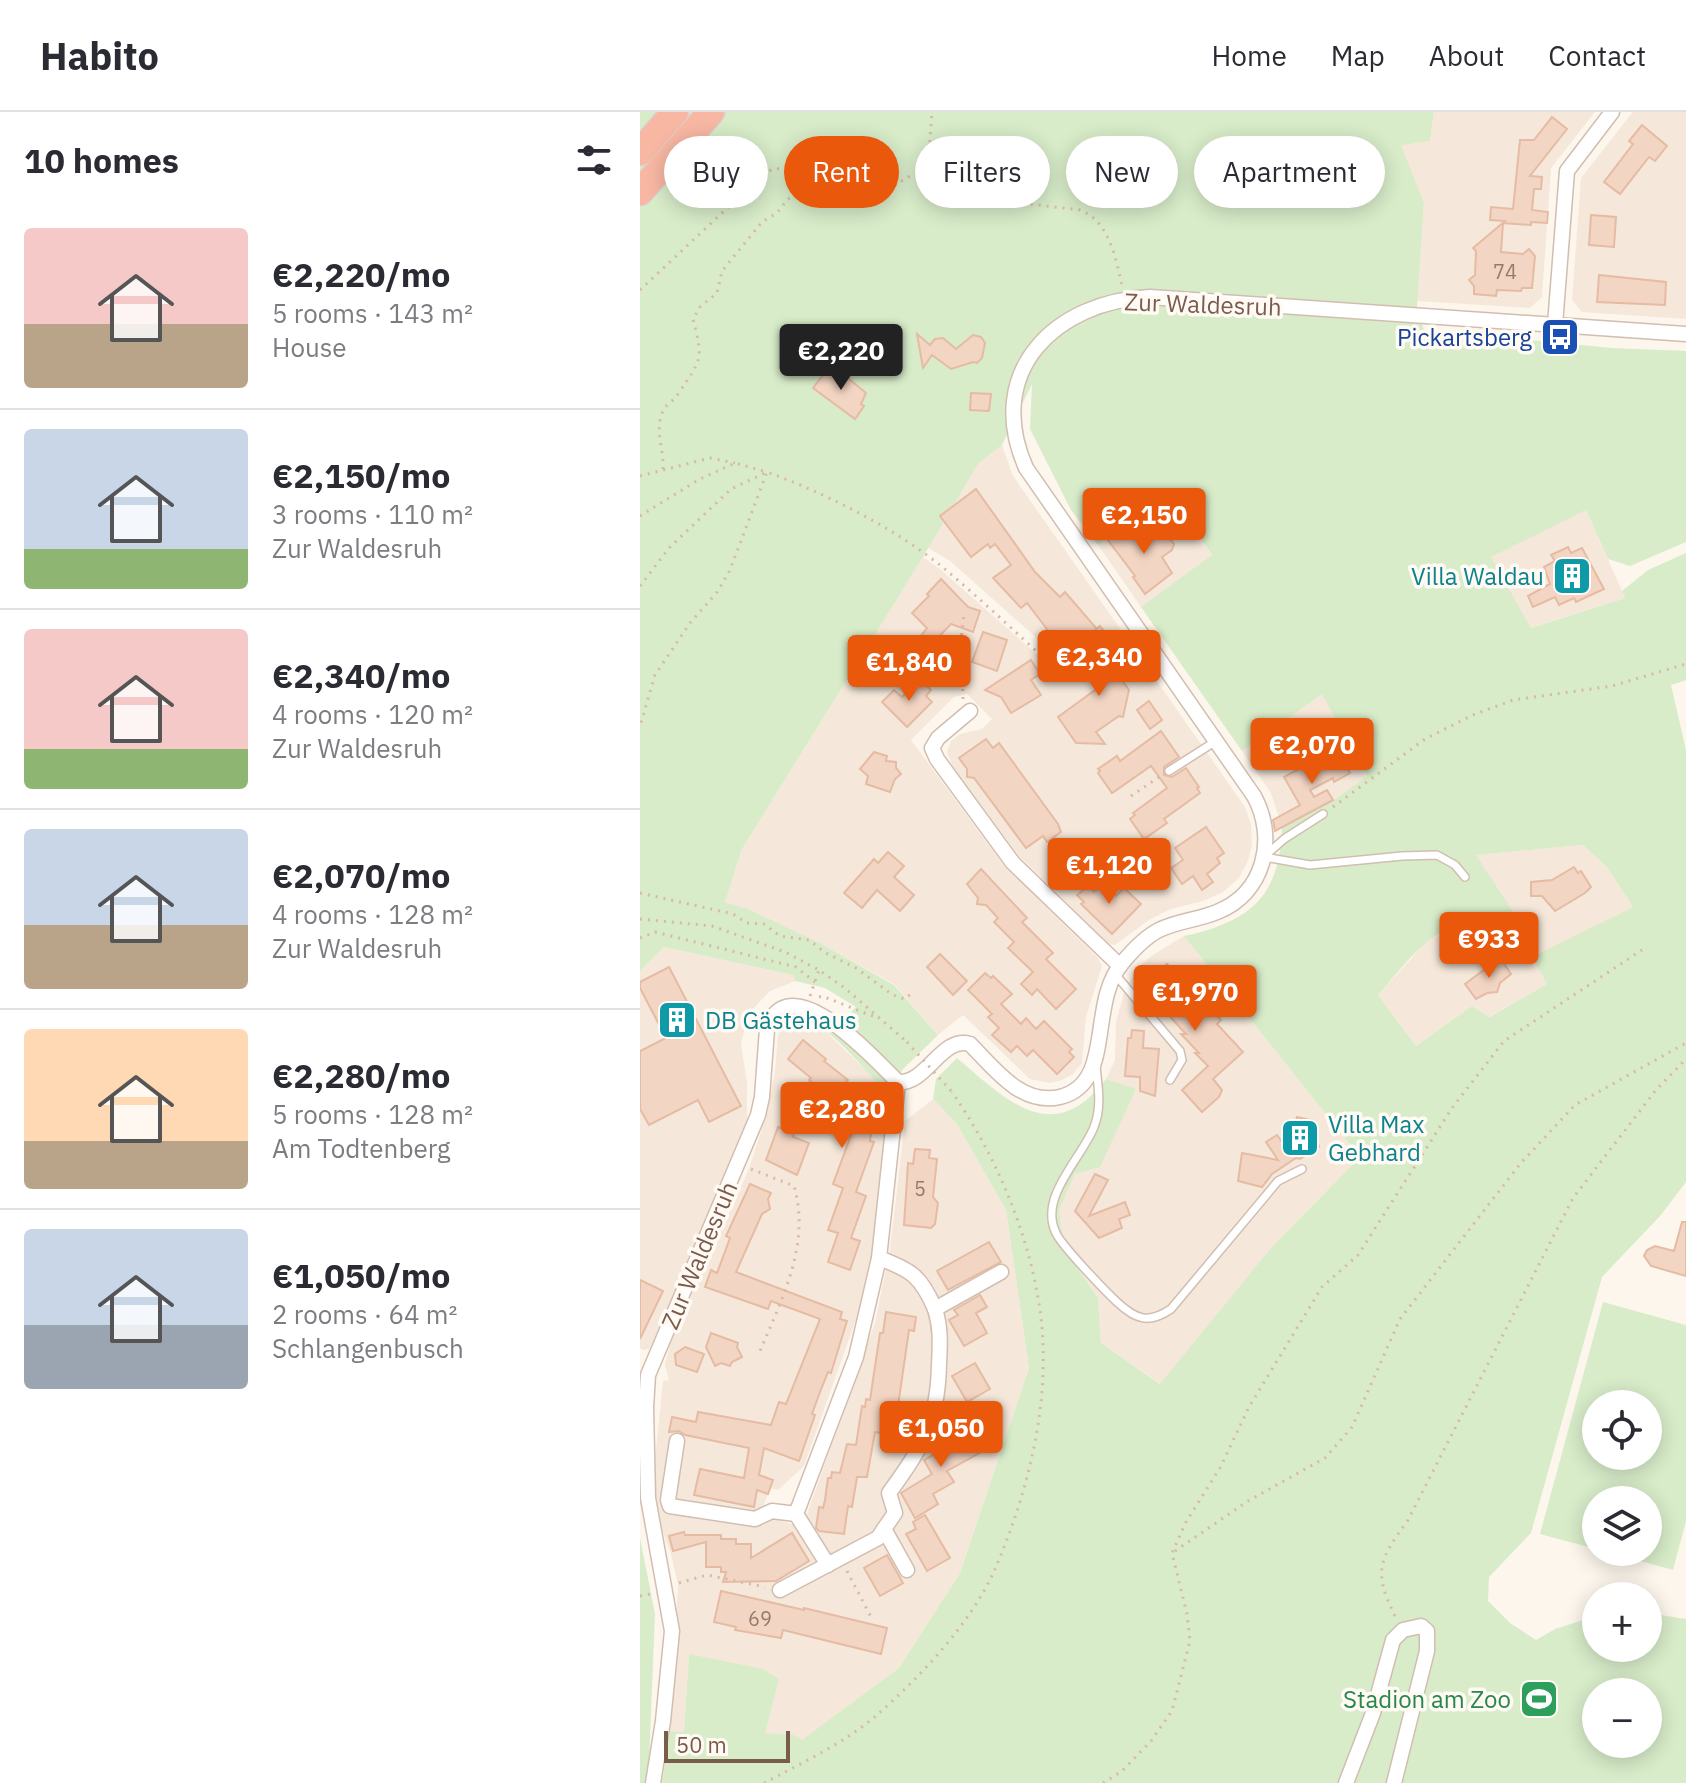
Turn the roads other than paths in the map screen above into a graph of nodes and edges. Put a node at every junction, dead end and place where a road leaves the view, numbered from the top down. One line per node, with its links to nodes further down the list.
1 (675, 112): 4 (highway)
2 (711, 112): 5 (highway)
3 (1612, 112): 6 (street)
4 (640, 152)
5 (640, 192)
6 (1555, 325): 7 (street, Zur Waldesruh); 9 (street, Zur Waldesruh)
7 (1686, 334)
8 (970, 711): 14 (street)
9 (1216, 741): 10 (lane); 12 (street, Zur Waldesruh)
10 (1169, 771)
11 (1323, 814): 12 (lane)
12 (1264, 857): 13 (lane); 14 (street, Zur Waldesruh)
13 (1465, 877)
14 (1117, 970): 15 (street, Zur Waldesruh); 16 (lane)
15 (1095, 1060): 17 (street, Zur Waldesruh); 18 (lane, Zur Waldesruh)
16 (1170, 1080)
17 (898, 1082): 19 (street); 22 (street, Zur Waldesruh)
18 (1302, 1169)
19 (879, 1258): 21 (street); 24 (street)
20 (1001, 1272): 21 (street)
21 (935, 1309): 25 (street)
22 (643, 1376): 29 (street, Zur Waldesruh)
23 (677, 1441): 24 (street)
24 (796, 1514): 26 (street)
25 (884, 1529): 26 (street); 27 (street)
26 (834, 1562): 28 (street)
27 (907, 1570)
28 (780, 1590)
29 (653, 1783)
30 (1346, 1783): 31 (street)
31 (1394, 1783)

